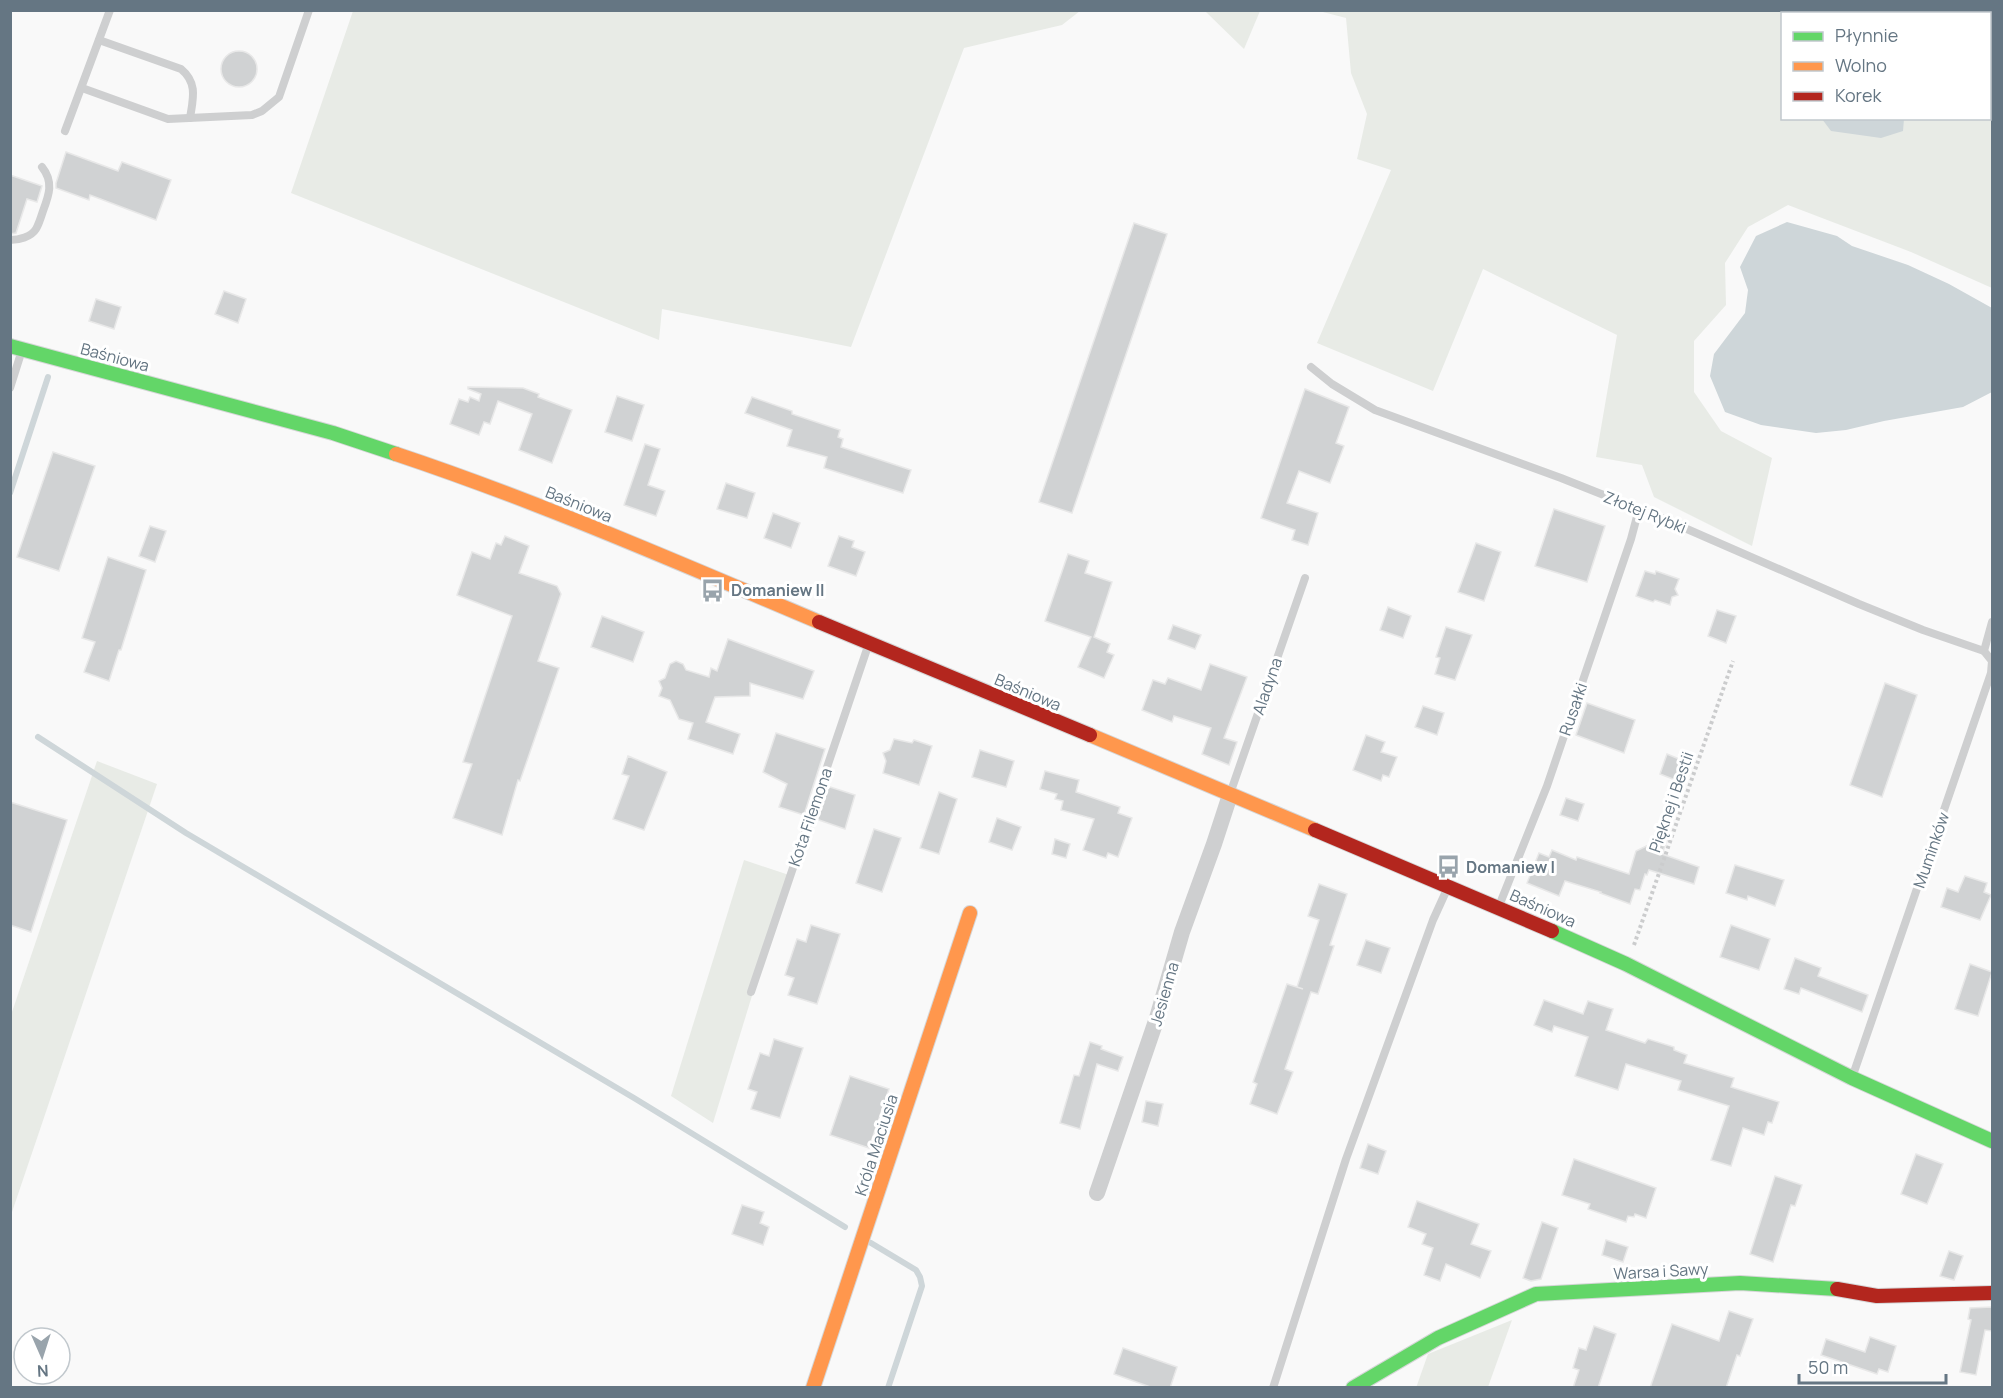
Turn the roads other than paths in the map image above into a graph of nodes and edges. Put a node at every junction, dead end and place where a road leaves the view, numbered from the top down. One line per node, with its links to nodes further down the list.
1 (110, 10): 3 (lane)
2 (309, 10): 5 (lane)
3 (99, 40): 4 (lane); 5 (lane)
4 (82, 88): 5 (lane); 6 (lane)
5 (190, 118)
6 (65, 131)
7 (42, 167): 8 (lane)
8 (10, 240)
9 (16, 347): 11 (lane); 15 (main road, Baśniowa)
10 (1311, 367): 12 (lane, Złotej Rybki)
11 (10, 388)
12 (1639, 509): 16 (lane, Złotej Rybki); 19 (lane, Rusałki)
13 (1305, 578): 17 (lane, Aladyna)
14 (1992, 622): 16 (lane, Muminków)
15 (870, 642): 17 (main road, Baśniowa); 21 (lane, Kota Filemona)
16 (1984, 651): 22 (lane, Muminków)
17 (1230, 795): 18 (main road, Baśniowa); 24 (street, Jesienna)
18 (1449, 886): 19 (main road, Baśniowa); 27 (lane)
19 (1499, 907): 22 (main road, Baśniowa)
20 (970, 913): 26 (main road, Króla Maciusia)
21 (751, 992)
22 (1852, 1078): 23 (main road, Baśniowa)
23 (1992, 1141)
24 (1097, 1193)
25 (1992, 1293): 28 (main road, Warsa i Sawy)
26 (813, 1388)
27 (1273, 1388)
28 (1353, 1388)

